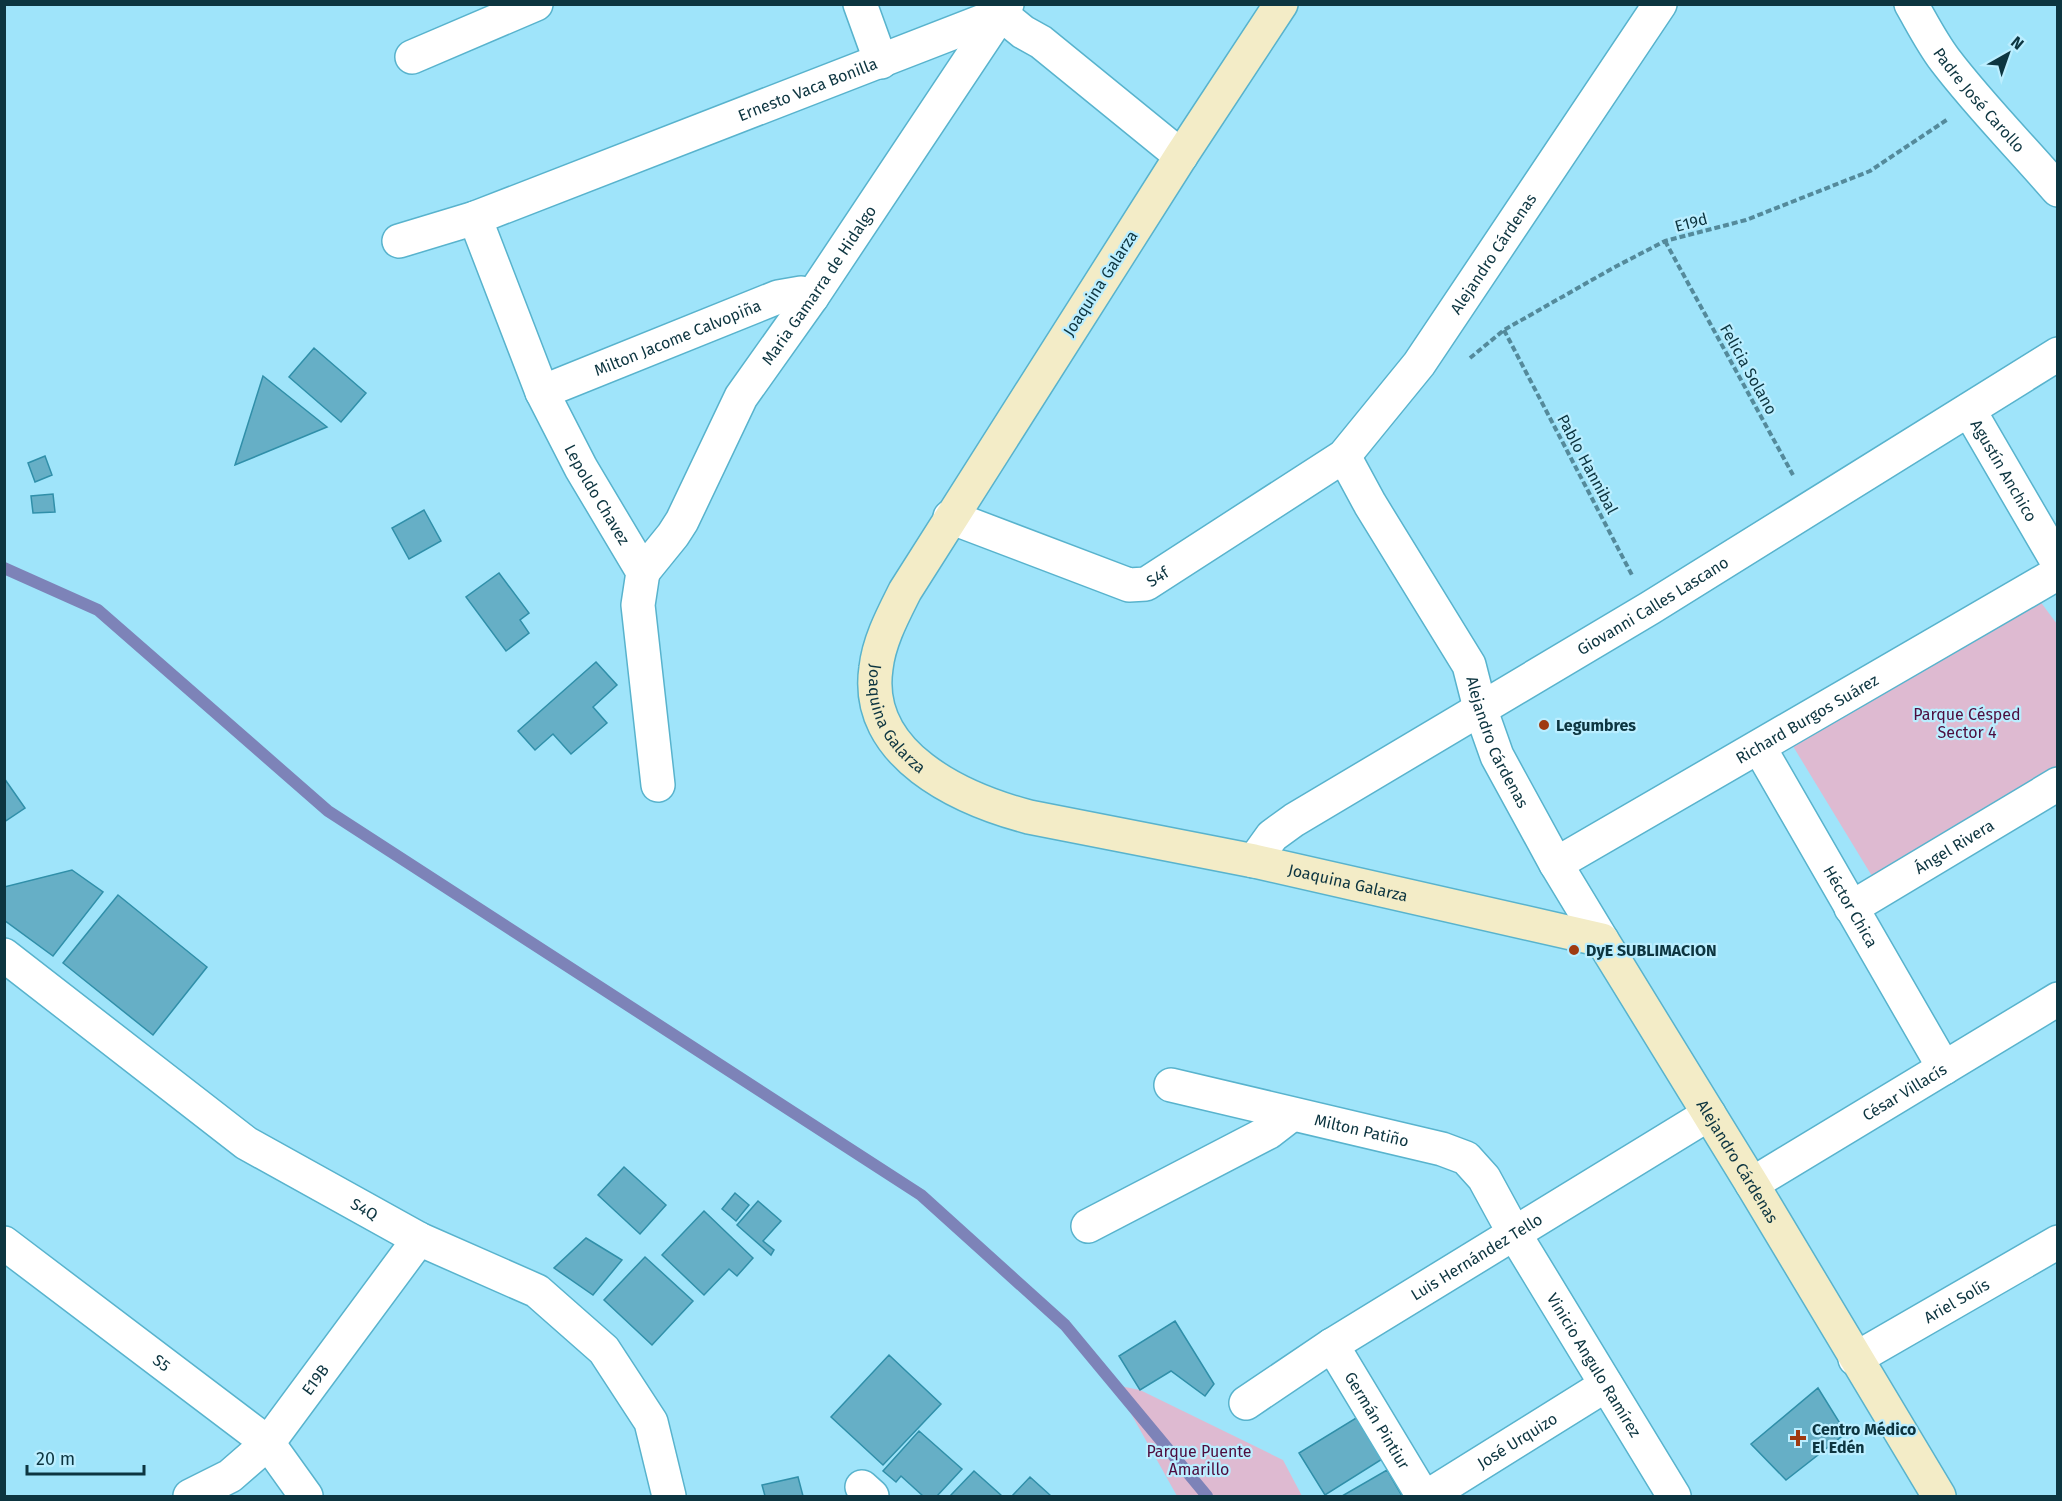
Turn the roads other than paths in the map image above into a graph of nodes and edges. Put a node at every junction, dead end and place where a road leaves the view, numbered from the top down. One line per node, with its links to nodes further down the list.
1 (536, 4): 7 (street)
2 (860, 4): 8 (street)
3 (1281, 4): 9 (street, Joaquina Galarza)
4 (1660, 4): 17 (street, Alejandro Cárdenas)
5 (1911, 4): 10 (street, Padre José Carollo)
6 (1004, 9): 8 (street, Ernesto Vaca Bonilla); 9 (street); 13 (street, Maria Gamarra de Hidalgo)
7 (412, 57)
8 (880, 62): 11 (street, Ernesto Vaca Bonilla)
9 (1181, 156): 18 (street, Joaquina Galarza)
10 (2058, 190)
11 (475, 218): 12 (street, Ernesto Vaca Bonilla); 15 (street, Lepoldo Chavez)
12 (399, 241)
13 (812, 297): 15 (street, Milton Jacome Calvopiña); 20 (street, Maria Gamarra de Hidalgo)
14 (2058, 354): 16 (street, Giovanni Calles Lascano)
15 (542, 392): 20 (street, Lepoldo Chavez)
16 (1969, 410): 19 (street, Agustín Anchico); 22 (street, Giovanni Calles Lascano)
17 (1344, 456): 18 (street, S4f); 22 (street, Alejandro Cárdenas)
18 (950, 517): 26 (street, Joaquina Galarza)
19 (2058, 563)
20 (643, 572): 25 (street)
21 (2058, 573): 23 (street, Richard Burgos Suárez)
22 (1480, 708): 26 (street, Giovanni Calles Lascano); 27 (street, Alejandro Cárdenas)
23 (1759, 747): 27 (street, Richard Burgos Suárez); 28 (street, Héctor Chica)
24 (2058, 784): 28 (street, Ángel Rivera)
25 (658, 785)
26 (1254, 861): 29 (street, Joaquina Galarza)
27 (1556, 864): 29 (street, Alejandro Cárdenas)
28 (1851, 908): 32 (street, Héctor Chica)
29 (1602, 940): 34 (street, Alejandro Cárdenas)
30 (4, 955): 39 (street, S4Q)
31 (2058, 999): 32 (street, César Villacís)
32 (1944, 1068): 36 (street, César Villacís)
33 (1171, 1085): 35 (street, Milton Patiño)
34 (1709, 1114): 36 (street, Alejandro Cárdenas); 38 (street, Luis Hernández Tello)
35 (1291, 1115): 37 (street); 38 (street, Milton Patiño)
36 (1752, 1184): 43 (street, Alejandro Cárdenas)
37 (1088, 1226)
38 (1514, 1233): 42 (street, Luis Hernández Tello); 44 (street, Vinicio Angulo Ramírez)
39 (419, 1239): 46 (street, E19B); 49 (street, S4Q)
40 (2058, 1242): 43 (street, Ariel Solís)
41 (4, 1243): 46 (street, S5)
42 (1332, 1346): 45 (street, Luis Hernández Tello); 50 (street, Germán Pintiur)
43 (1856, 1359): 53 (street, Alejandro Cárdenas)
44 (1606, 1385): 51 (street, José Urquizo); 52 (street, Vinicio Angulo Ramírez)
45 (1246, 1402)
46 (268, 1443): 47 (street, E19B); 48 (street, S5)
47 (190, 1497)
48 (306, 1497)
49 (669, 1497)
50 (1423, 1497)
51 (1428, 1497)
52 (1674, 1497)
53 (1939, 1497)

